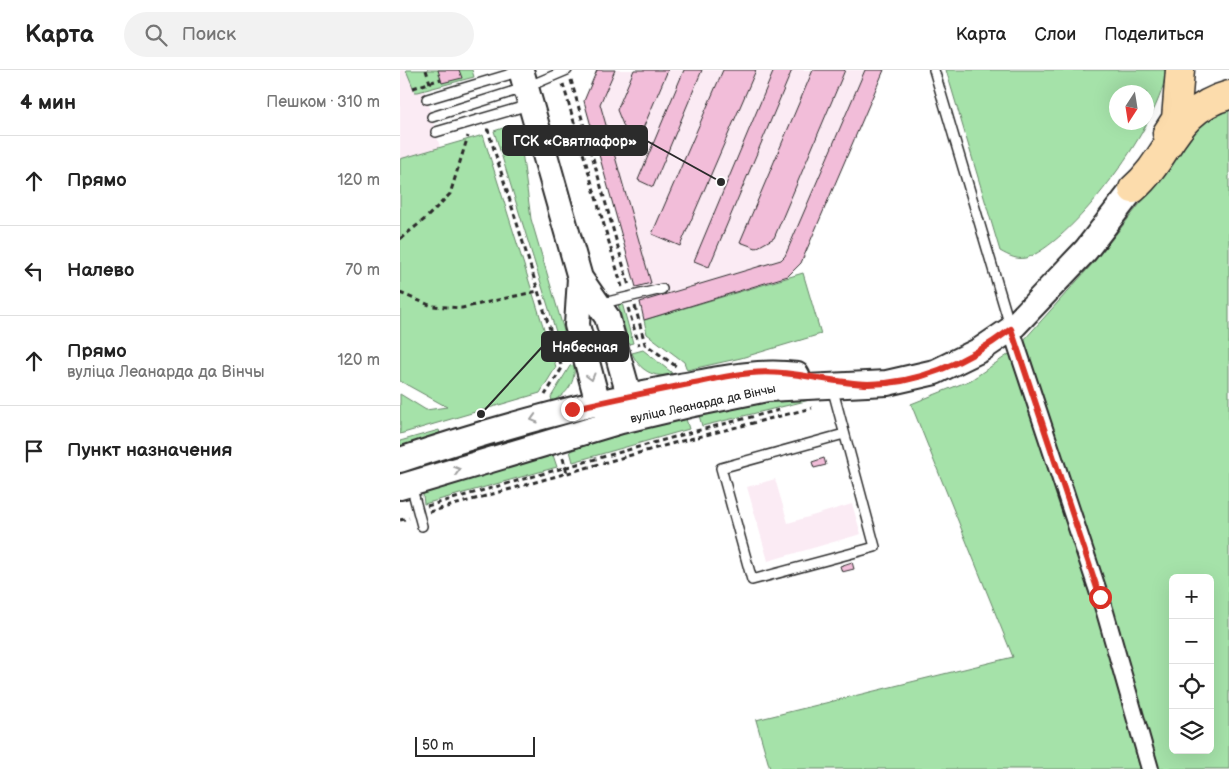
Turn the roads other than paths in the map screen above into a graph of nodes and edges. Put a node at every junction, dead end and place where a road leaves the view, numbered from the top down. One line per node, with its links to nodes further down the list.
1 (934, 70): 13 (lane)
2 (1180, 70): 9 (highway)
3 (563, 72): 4 (lane)
4 (525, 83): 6 (lane); 7 (lane); 8 (lane); 10 (main road)
5 (1229, 95): 9 (highway)
6 (427, 99)
7 (432, 117)
8 (436, 132)
9 (1133, 189): 13 (main road, вуліца Леанарда да Вінчы)
10 (580, 278): 12 (main road); 16 (main road, one-way to 16)
11 (662, 289): 12 (lane)
12 (598, 304): 15 (main road)
13 (1011, 329): 14 (main road, вуліца Леанарда да Вінчы); 22 (street)
14 (832, 389): 15 (main road, вуліца Леанарда да Вінчы); 17 (main road, вуліца Леанарда да Вінчы); 18 (lane)
15 (629, 395): 16 (main road, вуліца Леанарда да Вінчы); 17 (main road)
16 (598, 403): 17 (main road); 19 (main road, вуліца Леанарда да Вінчы, one-way to 19)
17 (621, 421): 20 (main road, вуліца Леанарда да Вінчы, one-way to 17)
18 (844, 434): 18 (lane)
19 (400, 460)
20 (405, 485): 21 (lane)
21 (422, 526)
22 (1150, 769)

